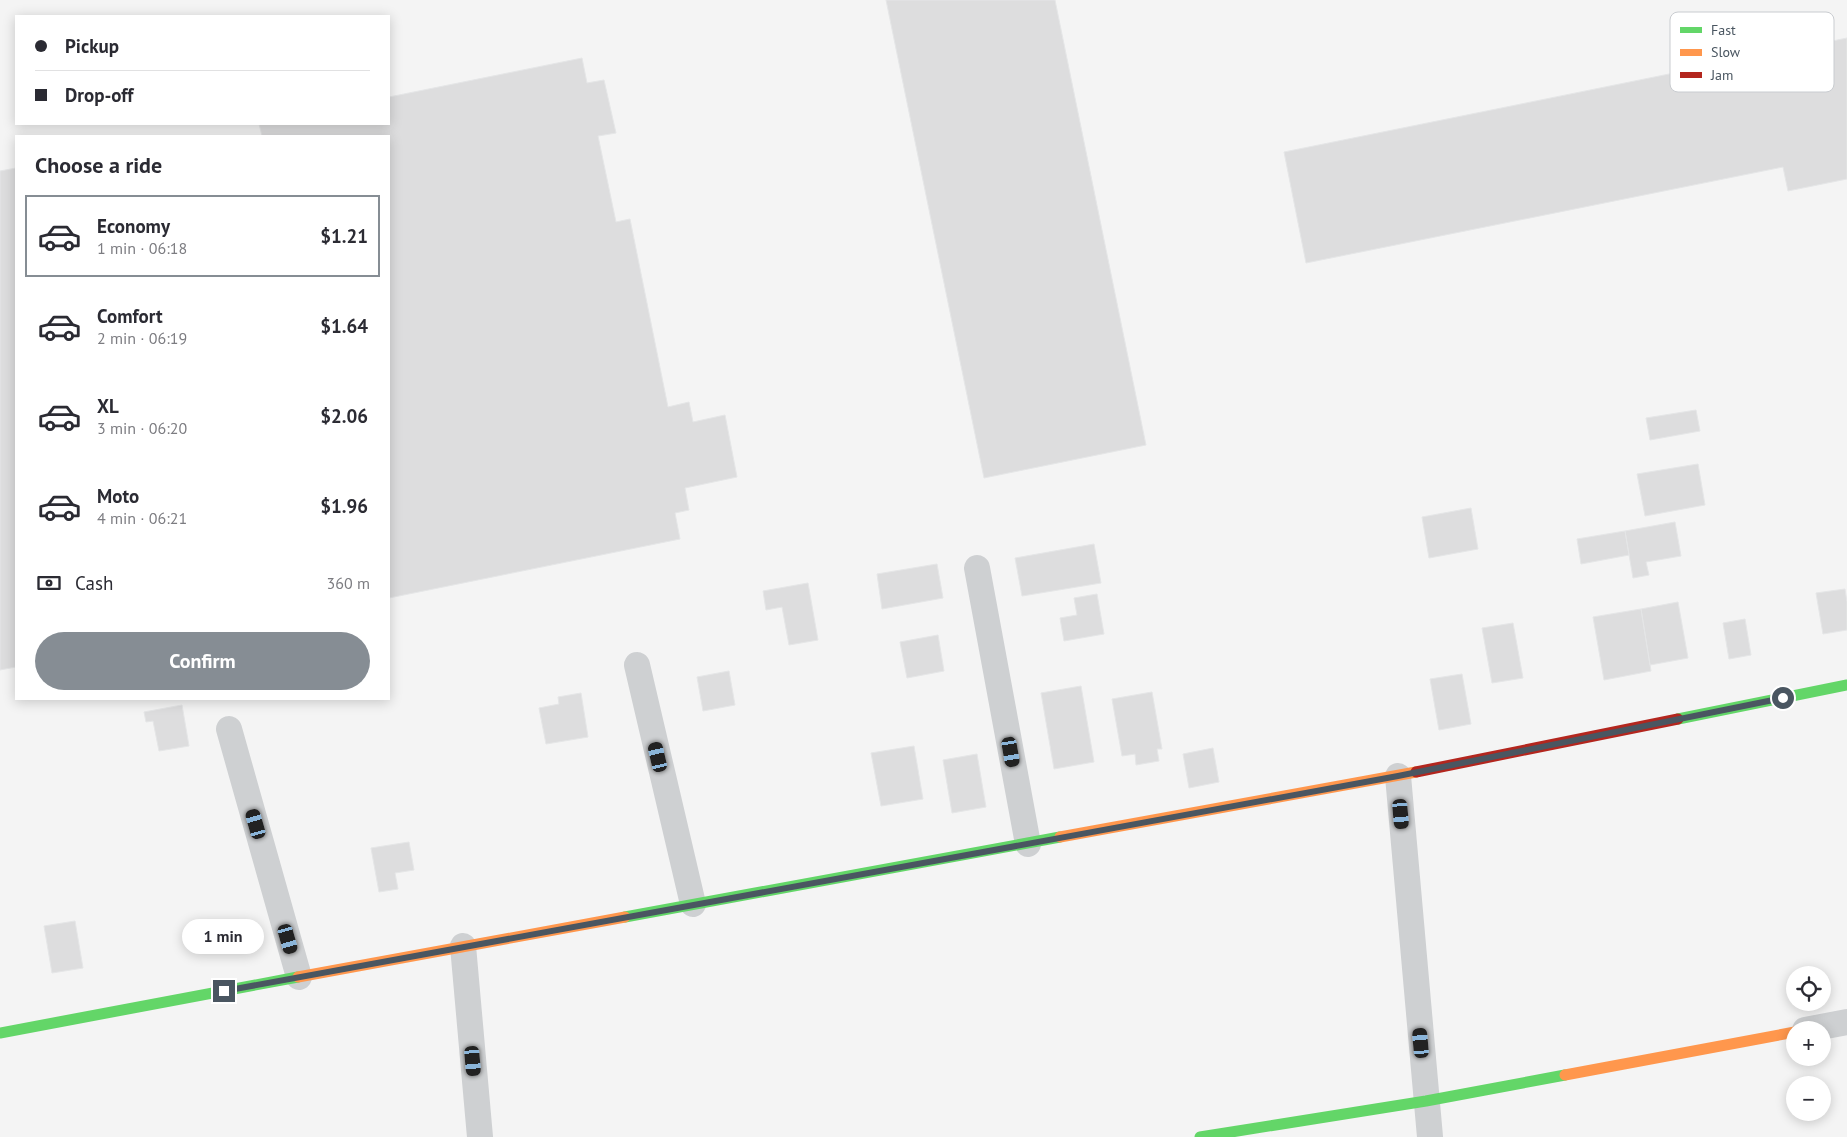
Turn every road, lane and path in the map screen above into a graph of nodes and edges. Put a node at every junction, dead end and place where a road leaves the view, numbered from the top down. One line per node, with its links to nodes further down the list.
1 (977, 568): 6 (street)
2 (636, 665): 7 (street)
3 (1847, 685): 5 (street)
4 (228, 729): 9 (street)
5 (1398, 776): 6 (street); 14 (street)
6 (1028, 844): 7 (street)
7 (693, 904): 8 (street)
8 (463, 946): 9 (street); 15 (street)
9 (299, 977): 12 (street)
10 (1847, 1022): 11 (street)
11 (1831, 1025)
12 (0, 1033)
13 (1786, 1034): 14 (street)
14 (1426, 1100): 16 (street); 17 (street)
15 (480, 1137)
16 (1200, 1137)
17 (1430, 1137)

